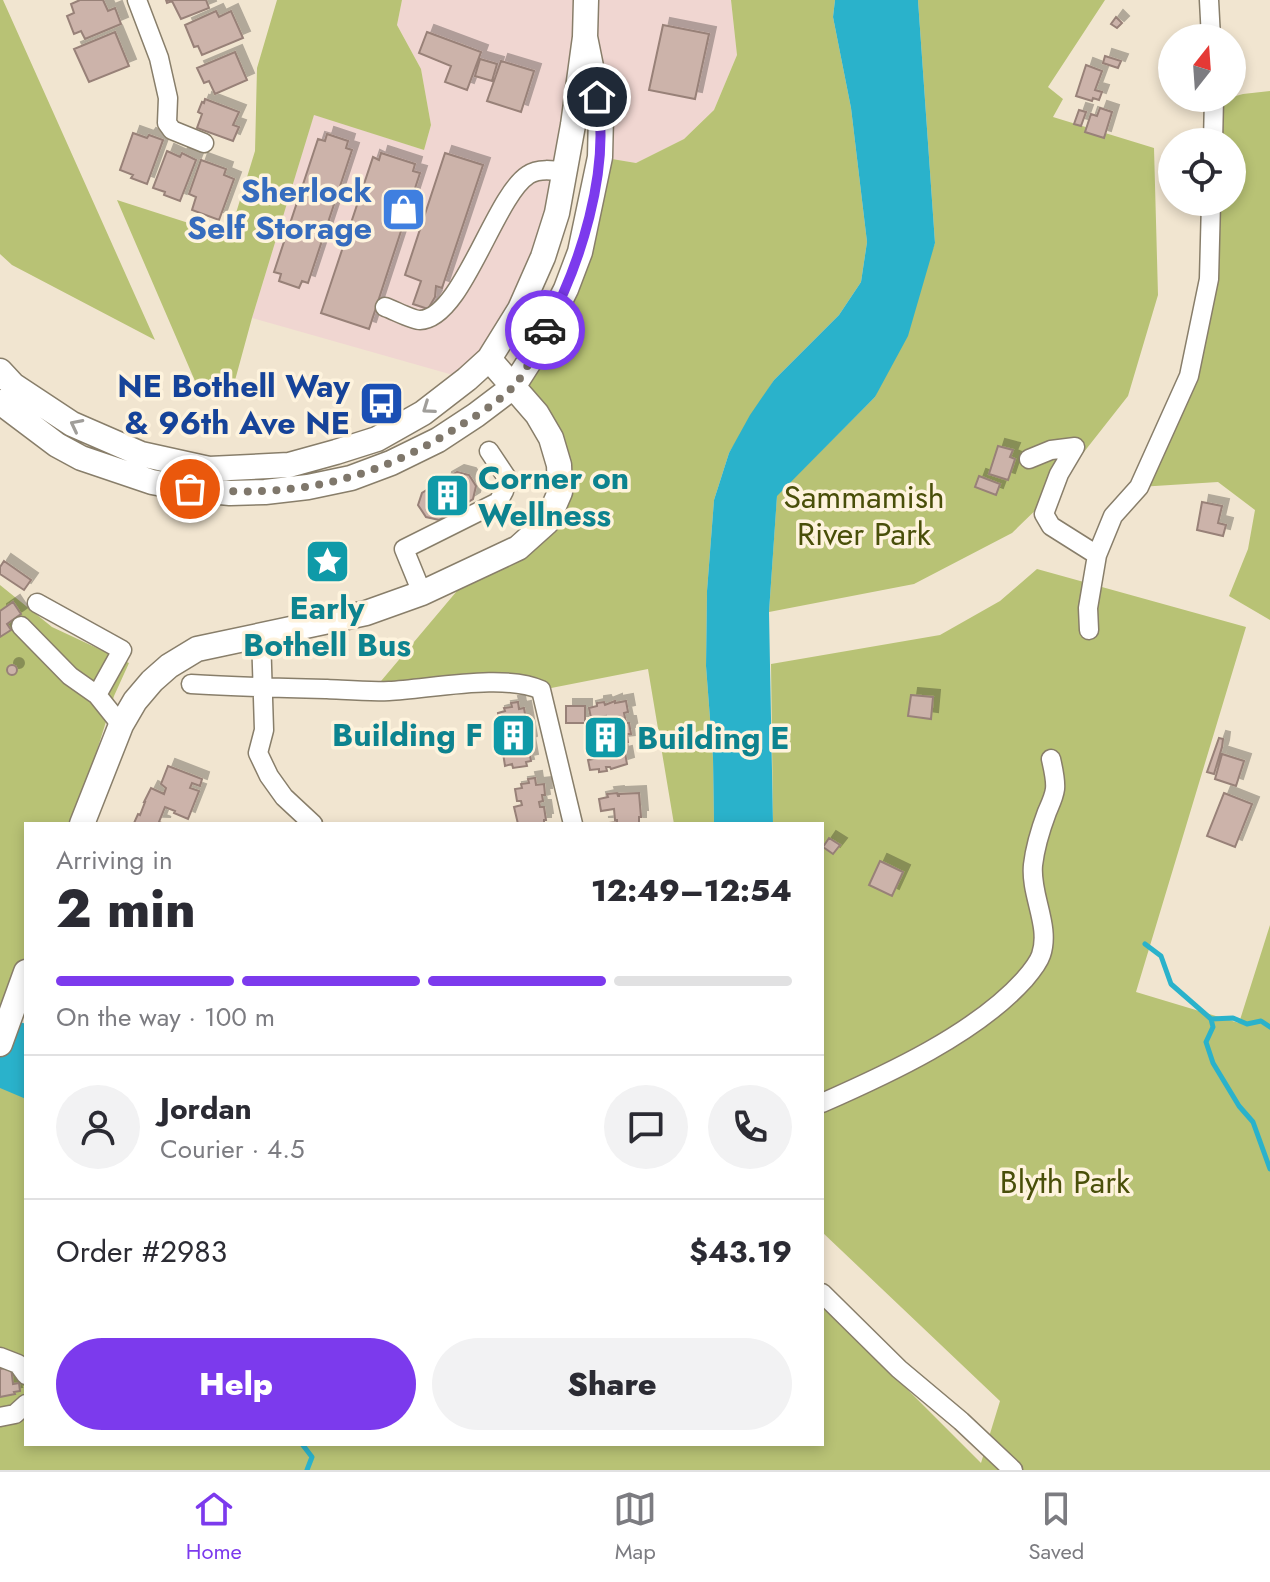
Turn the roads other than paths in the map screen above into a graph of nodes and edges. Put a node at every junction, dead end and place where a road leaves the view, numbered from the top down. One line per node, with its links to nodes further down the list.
1 (137, 0): 6 (street)
2 (586, 0): 5 (main road)
3 (1209, 0): 4 (street)
4 (1210, 24)
5 (585, 37): 7 (main road); 12 (main road)
6 (204, 143)
7 (564, 172): 9 (street); 10 (main road)
8 (1211, 216): 16 (street)
9 (385, 307)
10 (489, 359): 11 (main road, one-way to 11); 12 (main road)
11 (0, 371)
12 (513, 387): 13 (main road); 17 (main road)
13 (0, 402)
14 (489, 451): 17 (street)
15 (1029, 459): 16 (street)
16 (1097, 555): 20 (street)
17 (422, 593): 21 (main road)
18 (37, 603): 24 (street)
19 (21, 626): 24 (street)
20 (1089, 630)
21 (261, 635): 23 (street); 25 (main road)
22 (191, 684): 23 (street)
23 (263, 688): 28 (street); 29 (street)
24 (97, 695): 25 (street)
25 (121, 725): 27 (main road)
26 (1051, 759): 32 (street)
27 (83, 822)
28 (311, 822)
29 (573, 822)
30 (24, 977): 31 (main road)
31 (0, 1044)
32 (824, 1102)
33 (824, 1295): 38 (street)
34 (0, 1357): 35 (street)
35 (24, 1372)
36 (24, 1406): 37 (street)
37 (0, 1417)
38 (1013, 1470)

